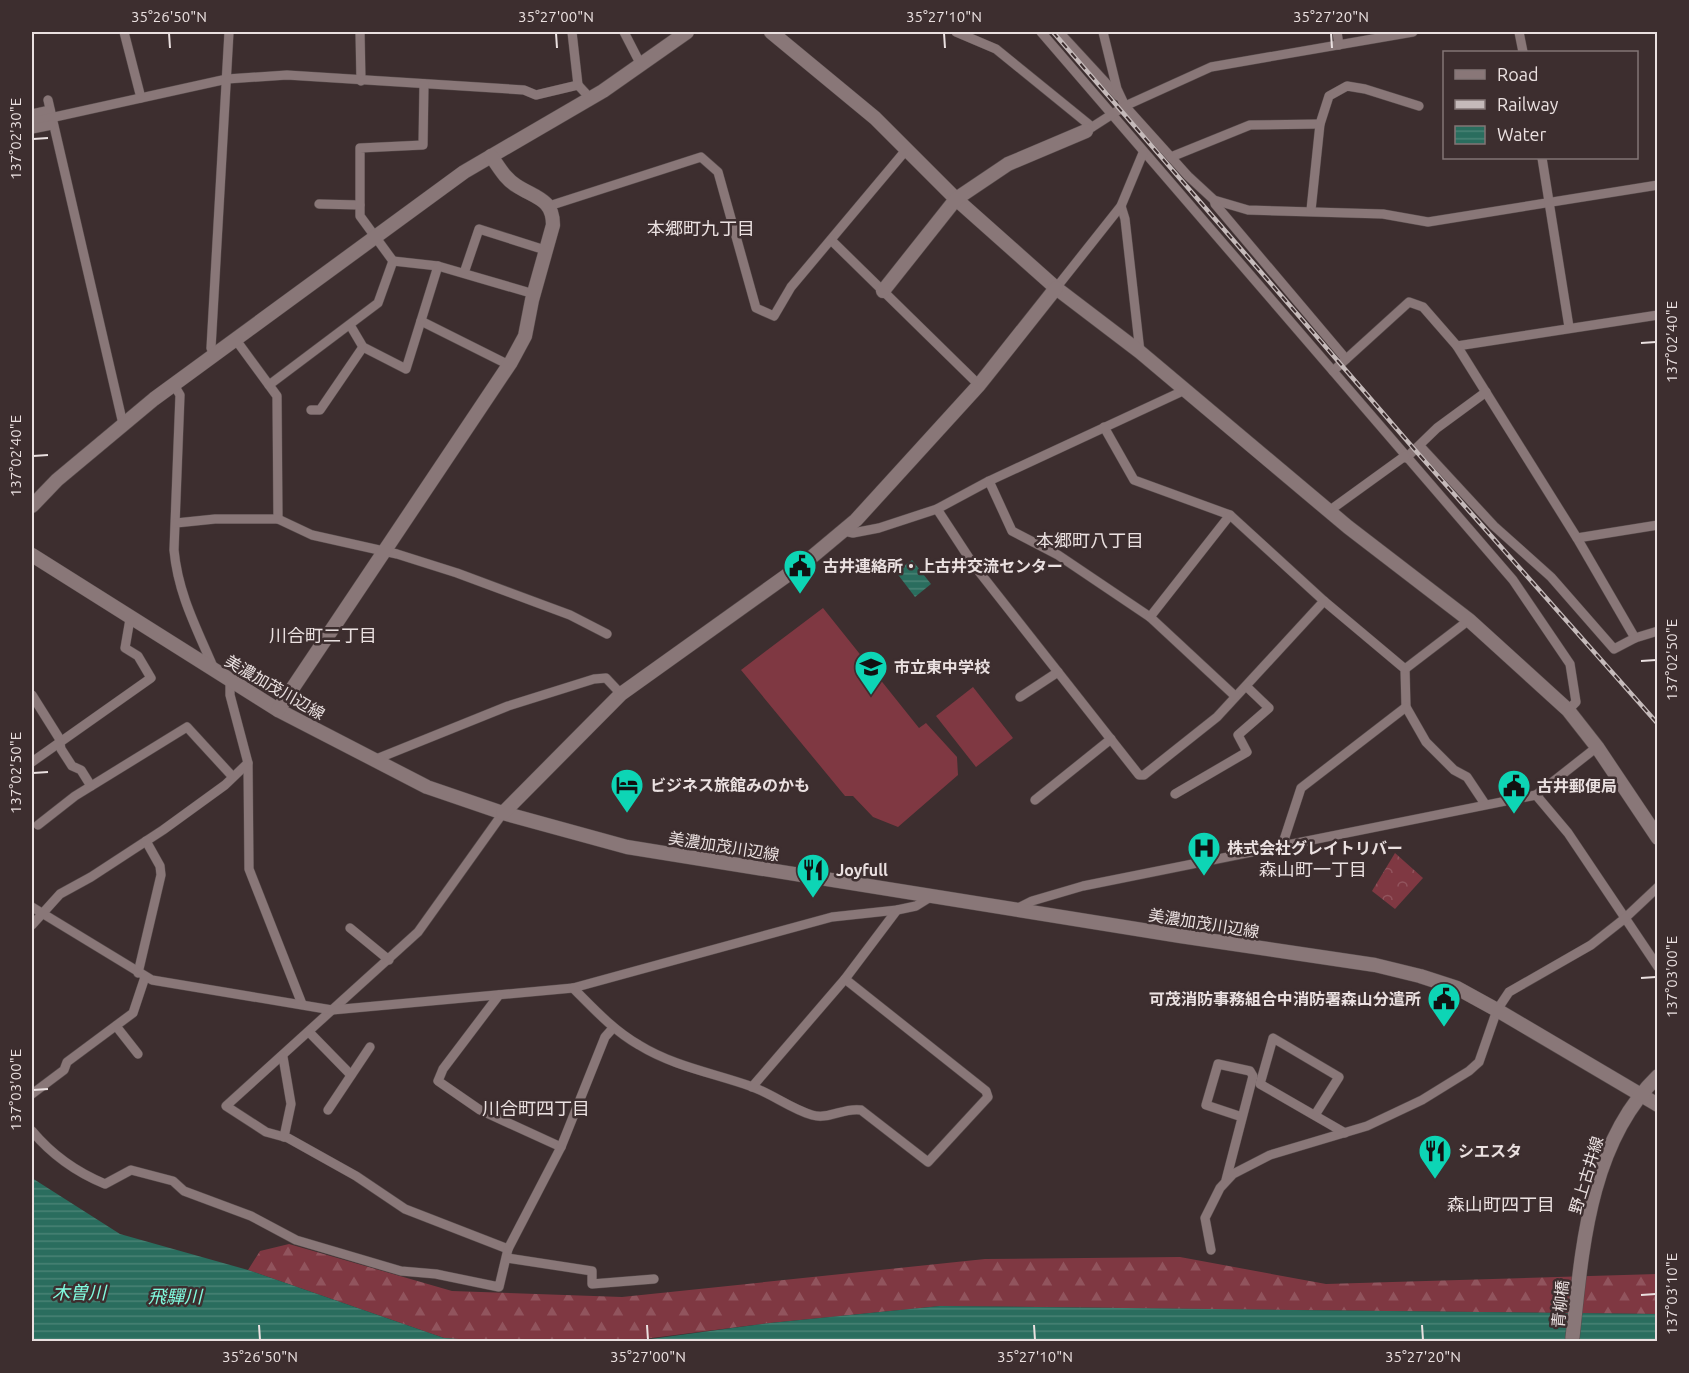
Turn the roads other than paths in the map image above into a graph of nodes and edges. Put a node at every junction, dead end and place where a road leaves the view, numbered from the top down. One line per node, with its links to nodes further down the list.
1 (124, 32): 22 (street)
2 (229, 32): 18 (street)
3 (360, 32): 19 (street)
4 (572, 32): 21 (street)
5 (624, 32): 17 (street)
6 (687, 32): 17 (street)
7 (771, 32): 33 (street)
8 (956, 32): 32 (street)
9 (1041, 32): 27 (street)
10 (1059, 32): 24 (street)
11 (1103, 32): 24 (street)
12 (1337, 32): 15 (street)
13 (1410, 32): 15 (street)
14 (1519, 32): 16 (street)
15 (1339, 45): 24 (street)
16 (1523, 51)
17 (641, 65): 23 (street)
18 (227, 79): 19 (street); 22 (street); 64 (street)
19 (361, 81): 20 (street)
20 (424, 84): 21 (street); 43 (street)
21 (578, 85): 23 (street)
22 (141, 98): 26 (street)
23 (590, 98): 35 (street)
24 (1123, 103): 27 (street); 36 (street)
25 (1419, 106): 30 (street)
26 (50, 113): 28 (street); 29 (street); 31 (street); 74 (street)
27 (1112, 113): 32 (street); 34 (street)
28 (32, 114)
29 (32, 122)
30 (1320, 124): 36 (street); 46 (street)
31 (32, 129)
32 (1089, 129): 39 (street)
33 (906, 150): 39 (street); 48 (street)
34 (1143, 153): 45 (street); 67 (street)
35 (491, 156): 44 (street); 47 (street)
36 (1171, 157): 40 (street)
37 (1542, 159): 41 (street)
38 (1658, 184): 41 (street)
39 (956, 199): 53 (street); 54 (street)
40 (1214, 200): 46 (street); 65 (street)
41 (1550, 202): 46 (street); 59 (street)
42 (320, 204): 43 (street)
43 (360, 205): 47 (street)
44 (549, 206): 48 (street); 49 (street)
45 (1121, 206): 53 (street); 63 (street)
46 (1311, 210)
47 (375, 238): 50 (street); 60 (street)
48 (831, 240): 54 (street)
49 (545, 250): 52 (street); 55 (street)
50 (393, 261): 51 (street); 58 (street)
51 (438, 266): 52 (street); 57 (street)
52 (464, 273): 55 (street)
53 (1056, 288): 63 (street); 70 (street)
54 (883, 291): 70 (street)
55 (534, 294): 66 (street)
56 (1658, 315): 59 (street)
57 (421, 321): 61 (street); 66 (street)
58 (350, 325): 61 (street); 69 (street)
59 (1569, 327): 62 (street)
60 (236, 340): 64 (street); 69 (street)
61 (363, 346): 73 (street)
62 (1457, 346): 65 (street); 72 (street)
63 (1140, 352): 71 (street)
64 (214, 355): 68 (street)
65 (1346, 359): 67 (street)
66 (509, 365): 88 (street)
67 (1333, 371): 77 (street)
68 (174, 385): 74 (street); 84 (street)
69 (268, 385): 83 (street)
70 (979, 385): 86 (street)
71 (1185, 390): 75 (street); 81 (street)
72 (1486, 392): 76 (street); 87 (street)
73 (311, 410)
74 (123, 424): 79 (street)
75 (1104, 427): 78 (street); 82 (street)
76 (1420, 446): 77 (street); 96 (street)
77 (1406, 457): 81 (street); 108 (street)
78 (989, 481): 80 (street); 91 (street)
79 (32, 503)
80 (937, 509): 86 (street); 99 (street)
81 (1329, 511): 93 (street)
82 (1230, 515): 90 (street); 91 (street)
83 (278, 519): 84 (street); 88 (street)
84 (177, 523): 98 (street)
85 (1658, 525): 87 (street)
86 (844, 531): 102 (street)
87 (1577, 538): 96 (street)
88 (384, 551): 95 (street); 107 (street)
89 (32, 555): 92 (street, 美濃加茂川辺線)
90 (1324, 601): 97 (street); 101 (street)
91 (1150, 617): 104 (street)
92 (130, 619): 98 (street, 美濃加茂川辺線); 110 (street)
93 (1469, 620): 97 (street); 108 (street)
94 (1658, 631): 96 (street)
95 (607, 634)
96 (1635, 638)
97 (1405, 669): 106 (street)
98 (214, 672): 100 (street, 美濃加茂川辺線)
99 (1058, 672): 105 (street); 109 (street)
100 (230, 682): 107 (street, 美濃加茂川辺線); 114 (street)
101 (1247, 687): 104 (street); 117 (street)
102 (621, 694): 112 (street); 121 (street)
103 (32, 695): 110 (street)
104 (1235, 696): 109 (street)
105 (1020, 697)
106 (1406, 707): 120 (street); 125 (street)
107 (278, 710): 112 (street, 美濃加茂川辺線)
108 (1568, 710): 111 (street)
109 (1111, 739): 119 (street)
110 (60, 741): 113 (street); 116 (street)
111 (1597, 747): 118 (street); 123 (street)
112 (374, 760): 121 (street, 美濃加茂川辺線)
113 (32, 762)
114 (248, 763): 115 (street); 141 (street)
115 (232, 776): 116 (street); 124 (street)
116 (91, 786): 122 (street)
117 (1174, 794)
118 (1536, 795): 120 (street); 132 (street)
119 (1035, 800)
120 (1485, 804): 125 (street)
121 (503, 813): 127 (street, 美濃加茂川辺線); 135 (street)
122 (38, 825)
123 (1658, 838)
124 (146, 841): 131 (street); 137 (street)
125 (1282, 846): 129 (street)
126 (1658, 887): 132 (street)
127 (932, 896): 129 (street, 美濃加茂川辺線); 130 (street)
128 (32, 907): 131 (street)
129 (1016, 909): 143 (street, 美濃加茂川辺線)
130 (897, 910): 138 (street); 139 (street)
131 (41, 915): 133 (street); 137 (street)
132 (1624, 919): 136 (street); 143 (street)
133 (32, 925)
134 (350, 928): 135 (street)
135 (389, 960): 142 (street)
136 (1658, 967)
137 (142, 975): 141 (street); 144 (street)
138 (845, 979): 152 (street); 152 (street)
139 (573, 988): 140 (street); 145 (street)
140 (499, 994): 142 (street); 162 (street)
141 (302, 1004): 142 (street)
142 (332, 1010): 146 (street)
143 (1497, 1010): 154 (street, 美濃加茂川辺線); 160 (street)
144 (117, 1026): 148 (street); 153 (street)
145 (613, 1028): 152 (street); 162 (street)
146 (309, 1032): 149 (street); 150 (street)
147 (370, 1047): 150 (street)
148 (138, 1054)
149 (283, 1057): 161 (street); 161 (street)
150 (351, 1076): 156 (street)
151 (1658, 1076): 154 (street, 野上古井線)
152 (752, 1087)
153 (32, 1094)
154 (1639, 1095): 155 (street, 美濃加茂川辺線); 166 (street, 野上古井線)
155 (1658, 1106)
156 (328, 1110)
157 (1315, 1114): 157 (street); 160 (street)
158 (1242, 1117): 158 (street); 163 (street)
159 (32, 1131): 165 (street)
160 (1345, 1133): 163 (street)
161 (284, 1137): 165 (street)
162 (561, 1147): 165 (street)
163 (1226, 1180): 164 (street)
164 (1211, 1250)
165 (507, 1253): 167 (street)
166 (1580, 1270): 168 (street, 青柳橋)
167 (654, 1279)
168 (1572, 1341)

